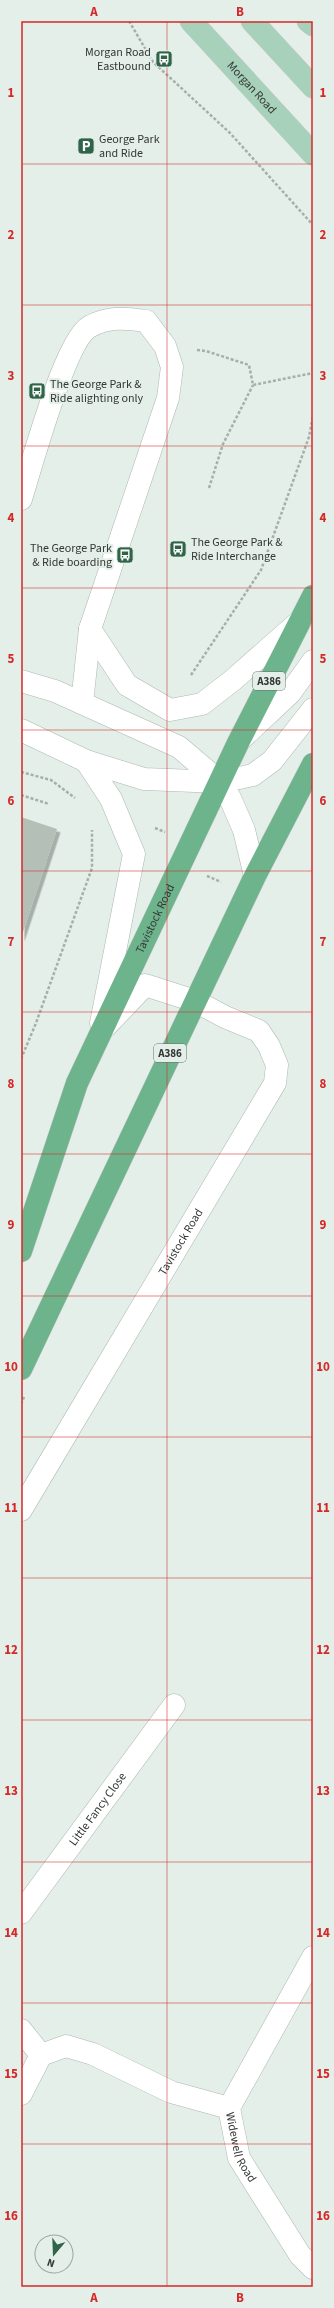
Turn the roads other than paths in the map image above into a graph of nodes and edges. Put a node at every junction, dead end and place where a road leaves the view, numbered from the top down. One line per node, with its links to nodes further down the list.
1 (192, 21): 6 (main road, Morgan Road)
2 (252, 21): 5 (main road)
3 (308, 21): 4 (main road)
4 (313, 25)
5 (313, 87)
6 (313, 154)
7 (21, 499): 10 (street)
8 (313, 596): 9 (highway, Tavistock Road / A386)
9 (301, 620): 10 (street); 16 (highway, Tavistock Road / A386)
10 (90, 629): 13 (street)
11 (313, 661): 16 (street)
12 (21, 681): 13 (street)
13 (82, 703): 19 (street)
14 (313, 709): 19 (street)
15 (26, 734): 17 (street)
16 (238, 742): 19 (highway, Tavistock Road / A386)
17 (86, 761): 19 (street); 22 (street)
18 (313, 764): 20 (highway, A386)
19 (220, 782): 20 (street); 22 (highway, Tavistock Road / A386)
20 (255, 876): 21 (highway, A386)
21 (196, 1001): 22 (street, Tavistock Road); 24 (highway, A386); 25 (street, Tavistock Road)
22 (100, 1032): 23 (highway, Tavistock Road / A386)
23 (21, 1251)
24 (21, 1369)
25 (21, 1510)
26 (174, 1705): 27 (street, Little Fancy Close)
27 (21, 1913)
28 (313, 1957): 32 (street, Widewell Road)
29 (21, 2030): 30 (street)
30 (42, 2055): 31 (street); 32 (street)
31 (21, 2094)
32 (229, 2108): 33 (street, Widewell Road)
33 (313, 2268)

